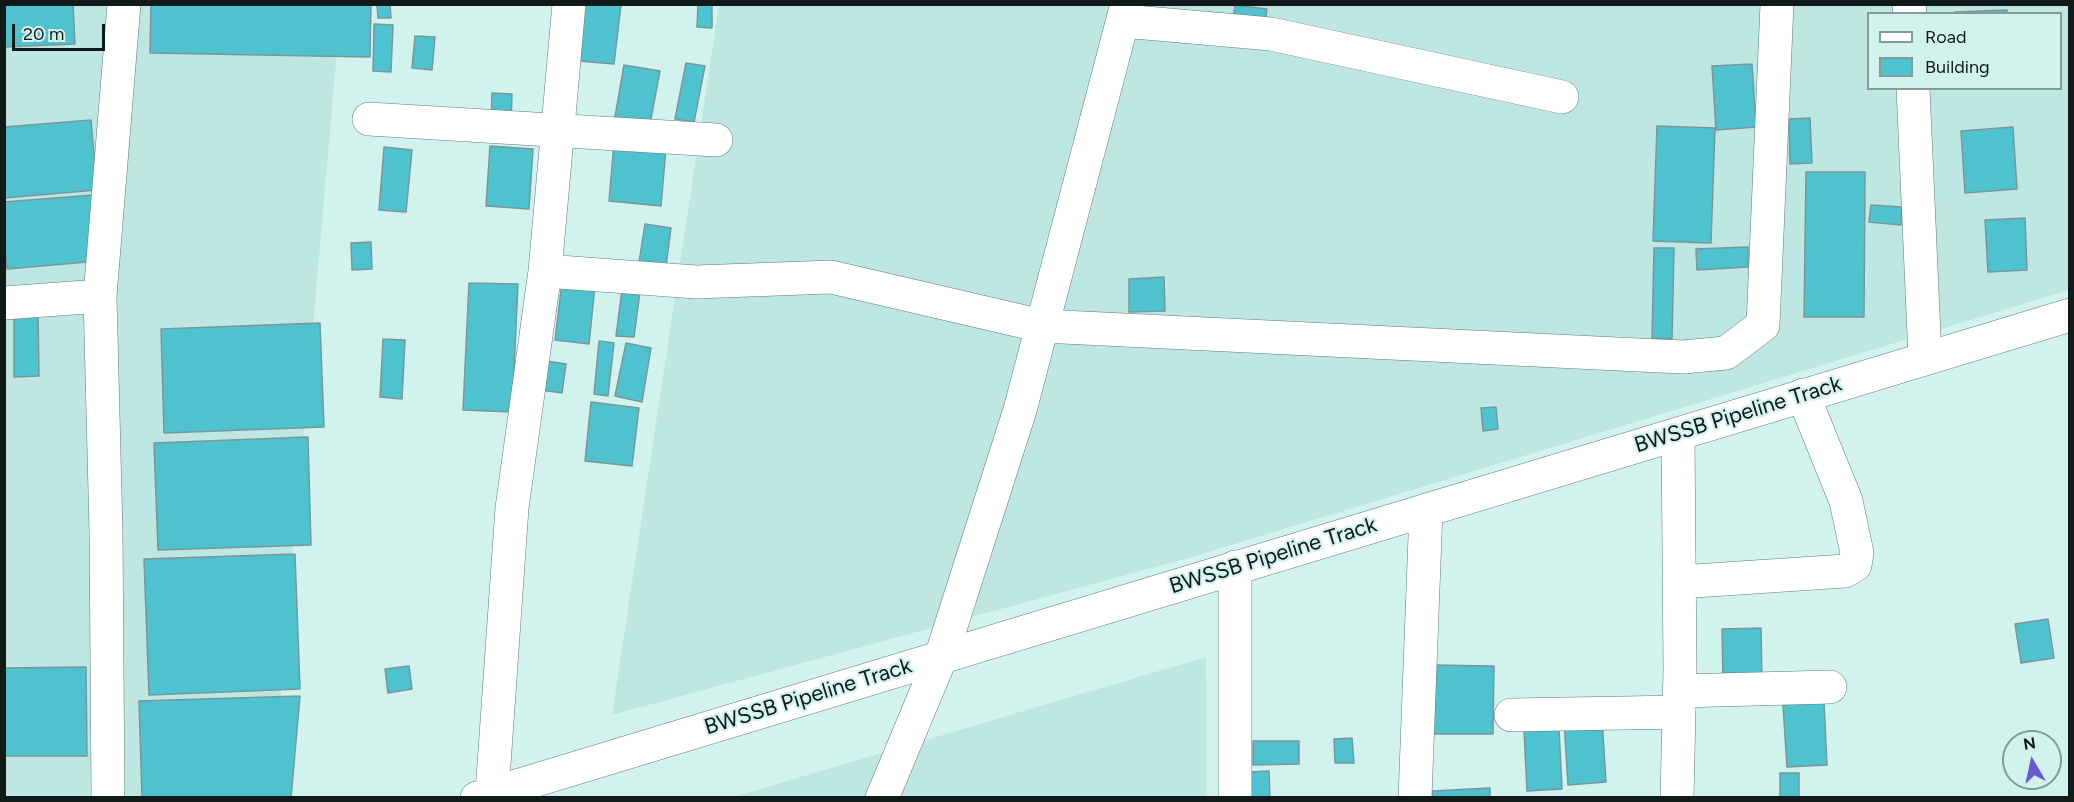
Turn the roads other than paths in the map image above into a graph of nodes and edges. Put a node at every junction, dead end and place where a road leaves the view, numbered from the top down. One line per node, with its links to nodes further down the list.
1 (124, 4): 11 (street)
2 (569, 4): 8 (street)
3 (1777, 4): 14 (street)
4 (1125, 13): 6 (street); 14 (street)
5 (1913, 90): 15 (street)
6 (1562, 97)
7 (369, 119): 8 (street)
8 (559, 132): 9 (street); 10 (street)
9 (716, 140)
10 (545, 271): 14 (street); 25 (street)
11 (100, 296): 12 (street); 26 (street)
12 (4, 303)
13 (2070, 315): 15 (street, BWSSB Pipeline Track)
14 (1042, 326): 21 (street)
15 (1925, 358): 16 (street, BWSSB Pipeline Track)
16 (1803, 395): 17 (street, BWSSB Pipeline Track); 20 (street)
17 (1678, 434): 18 (street, BWSSB Pipeline Track); 20 (street)
18 (1426, 510): 19 (street, BWSSB Pipeline Track); 29 (street)
19 (1236, 567): 21 (street, BWSSB Pipeline Track); 28 (street)
20 (1679, 582): 23 (street)
21 (941, 657): 25 (street, BWSSB Pipeline Track); 27 (street)
22 (1830, 687): 23 (street)
23 (1679, 701): 24 (street); 30 (street)
24 (1511, 715)
25 (485, 795)
26 (108, 798)
27 (882, 798)
28 (1235, 798)
29 (1415, 798)
30 (1677, 798)

